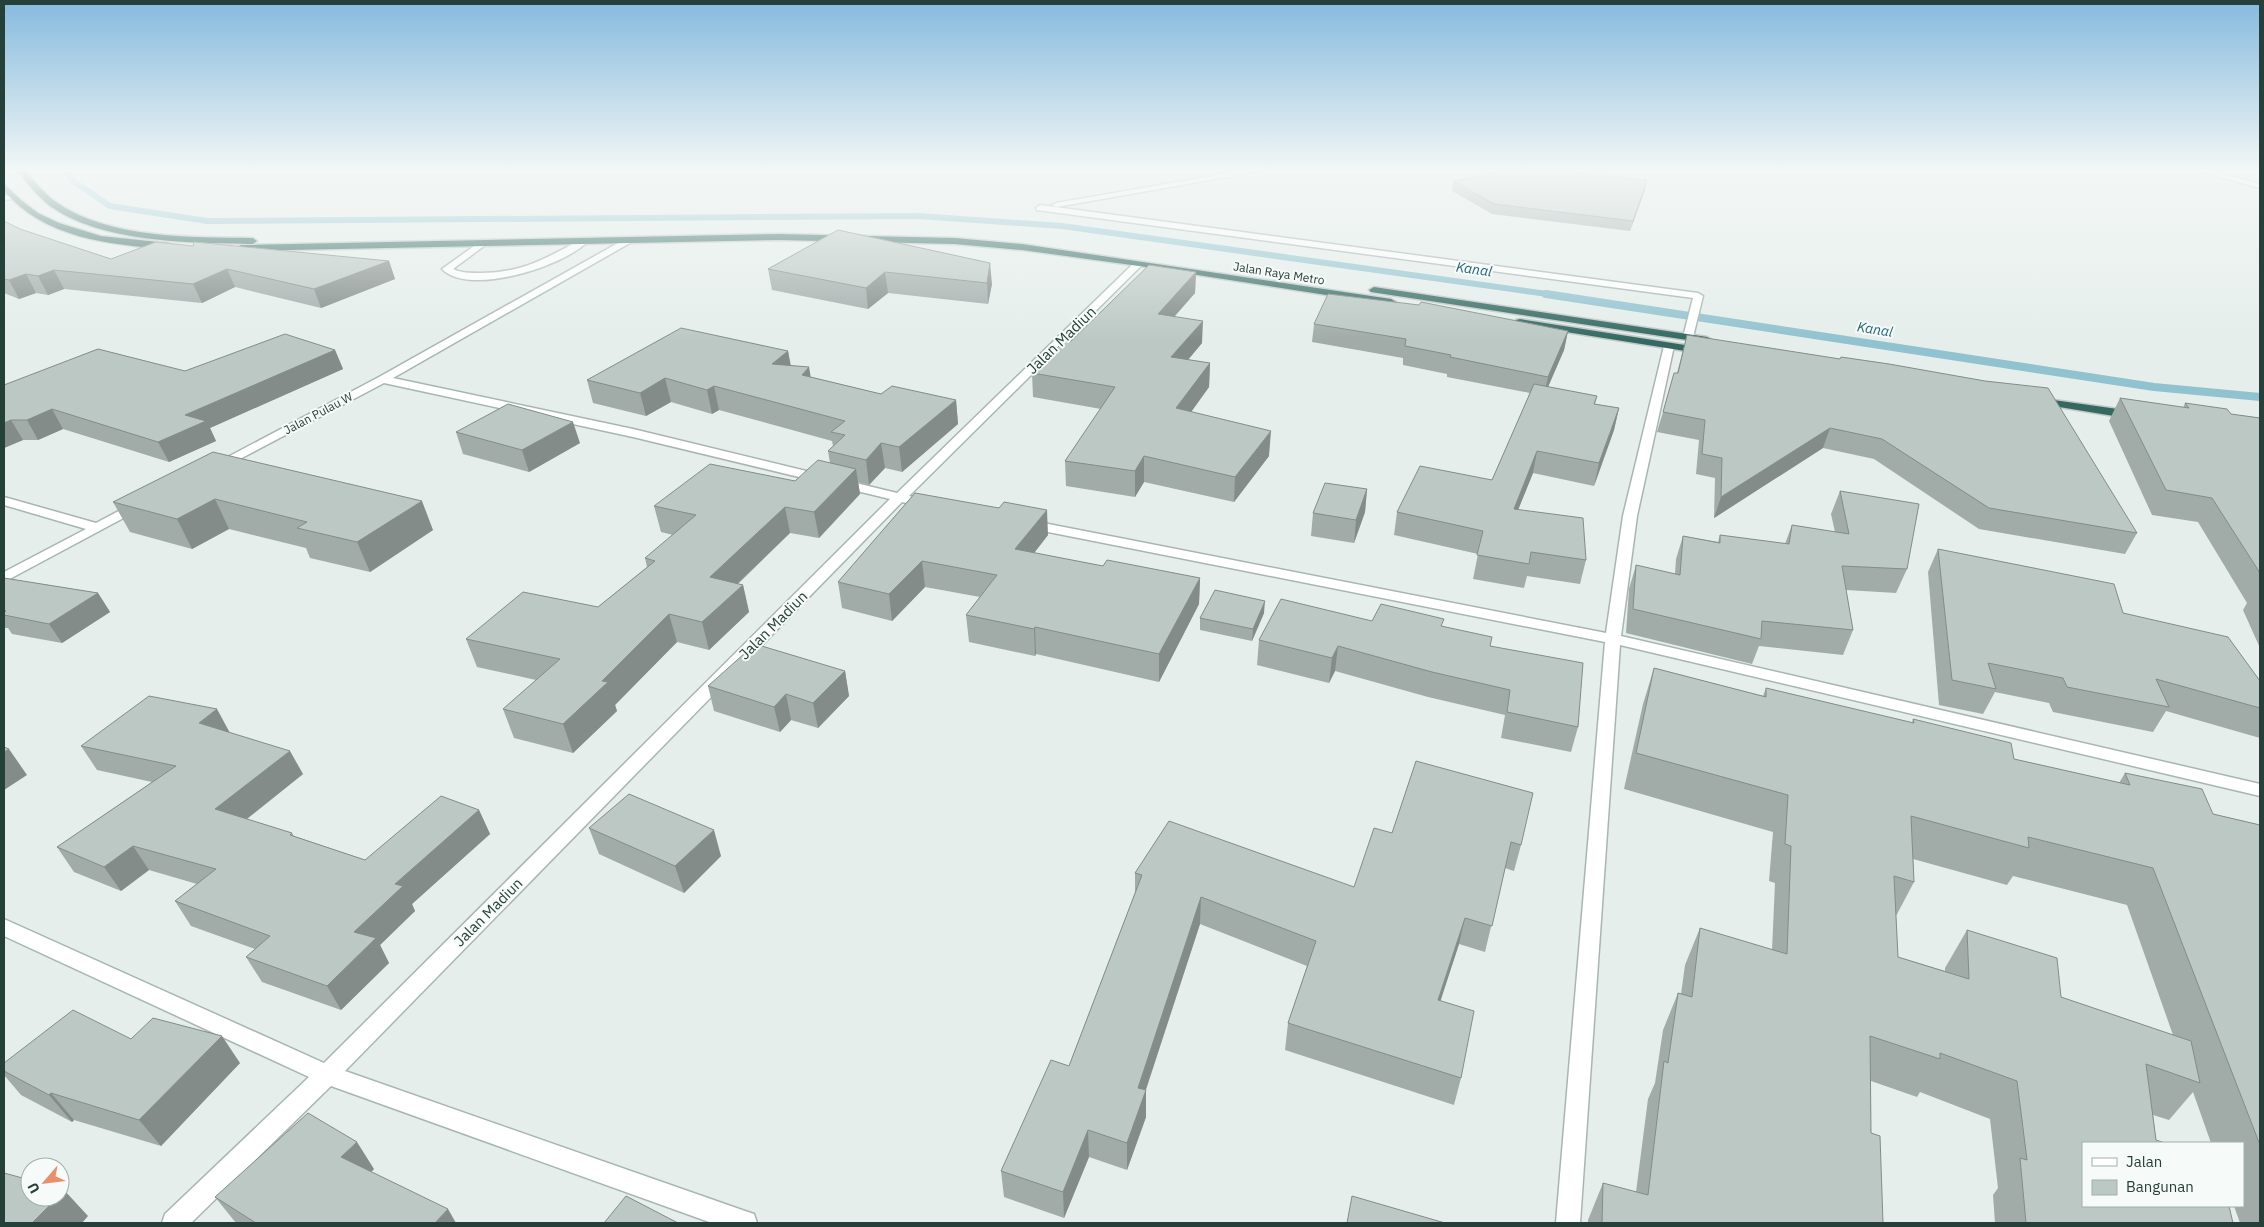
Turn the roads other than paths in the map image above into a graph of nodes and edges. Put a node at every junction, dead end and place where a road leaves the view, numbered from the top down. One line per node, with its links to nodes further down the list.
1 (58, 226): 11 (highway, Jalan Raya Metro)
2 (108, 226): 8 (highway)
3 (1177, 226): 13 (street)
4 (844, 228): 6 (highway)
5 (882, 229): 13 (highway)
6 (636, 231): 7 (highway); 9 (highway)
7 (594, 232): 8 (highway); 10 (highway)
8 (491, 235): 11 (highway)
9 (627, 241): 10 (highway, Jalan Raya Metro); 12 (highway, Jalan Raya Metro); 17 (street, Jalan Pulau W)
10 (583, 242): 11 (highway, Jalan Raya Metro); 11 (street)
11 (481, 244)
12 (1139, 263): 15 (highway, Jalan Raya Metro); 21 (street, Jalan Madiun)
13 (1688, 337): 14 (highway)
14 (1718, 342)
15 (1669, 346): 16 (highway, Jalan Raya Metro); 28 (street)
16 (1718, 353)
17 (383, 379): 20 (street, Jalan Pulau W); 21 (street)
18 (2032, 397): 19 (highway)
19 (2139, 412)
20 (201, 474)
21 (899, 498): 24 (street); 31 (street, Jalan Madiun)
22 (4, 501): 26 (street)
23 (149, 501): 26 (street)
24 (938, 506)
25 (1016, 522): 28 (street)
26 (97, 528): 27 (street)
27 (4, 578)
28 (1613, 639): 29 (street); 34 (street)
29 (2260, 790)
30 (4, 927): 31 (street)
31 (327, 1075): 32 (street, Jalan Madiun); 33 (street)
32 (174, 1223)
33 (745, 1223)
34 (1568, 1223)

